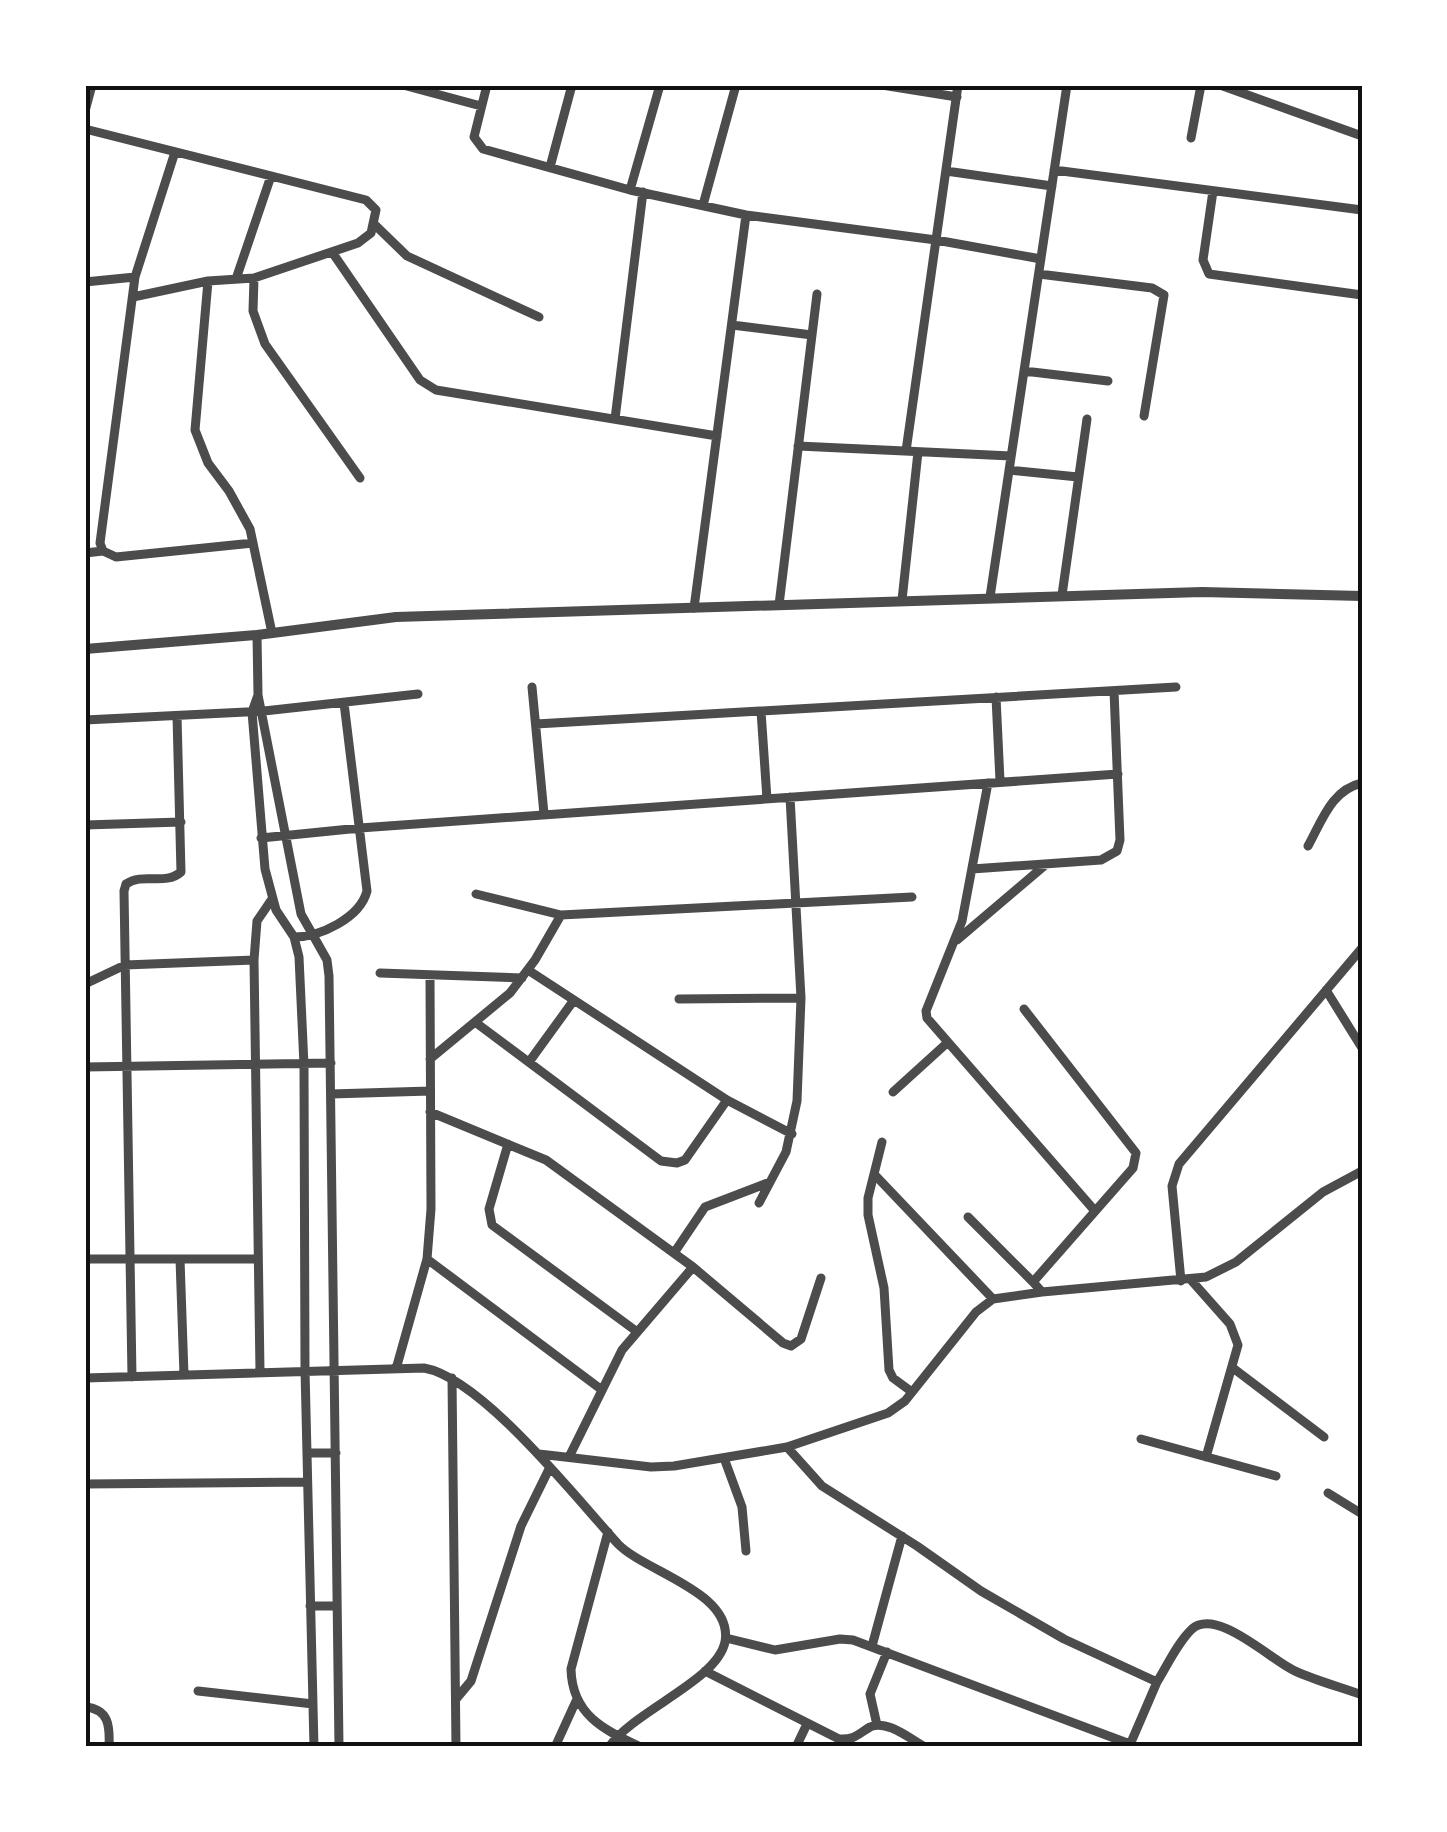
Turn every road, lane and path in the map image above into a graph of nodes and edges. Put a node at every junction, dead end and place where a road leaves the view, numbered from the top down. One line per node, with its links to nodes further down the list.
1 (403, 85): 12 (street)
2 (487, 85): 12 (street)
3 (572, 85): 18 (street)
4 (660, 85): 23 (street)
5 (736, 85): 26 (street)
6 (882, 85): 11 (street)
7 (1067, 85): 19 (street)
8 (1201, 85): 16 (street)
9 (1220, 85): 15 (street)
10 (90, 87): 13 (street)
11 (958, 91): 20 (street)
12 (481, 106): 18 (street)
13 (85, 111)
14 (85, 129): 17 (street)
15 (1362, 136)
16 (1191, 138)
17 (175, 152): 21 (street); 34 (street)
18 (550, 167): 23 (street)
19 (1054, 170): 22 (street); 24 (street)
20 (946, 171): 22 (street); 30 (street)
21 (270, 176): 29 (street); 36 (street)
22 (1052, 186): 32 (street)
23 (630, 190): 25 (street)
24 (1214, 191): 27 (street); 40 (street)
25 (642, 192): 26 (street); 48 (street)
26 (703, 205): 28 (street)
27 (1362, 210)
28 (746, 215): 30 (street); 43 (street)
29 (374, 224): 31 (street); 42 (street)
30 (936, 240): 32 (street); 52 (street)
31 (332, 252): 35 (street); 48 (street)
32 (1041, 259): 33 (street)
33 (1039, 274): 45 (street); 47 (street)
34 (136, 277): 38 (street); 41 (street)
35 (254, 278): 36 (street); 57 (street)
36 (236, 279): 37 (street)
37 (208, 281): 41 (street); 58 (street)
38 (85, 282)
39 (817, 294): 44 (street)
40 (1362, 295)
41 (133, 296): 59 (street)
42 (539, 317)
43 (732, 325): 44 (street); 50 (street)
44 (812, 334): 51 (street)
45 (1024, 371): 46 (street); 54 (street)
46 (1108, 381)
47 (1144, 416)
48 (615, 419): 50 (street)
49 (1086, 419): 56 (street)
50 (717, 436): 66 (street)
51 (798, 446): 52 (street); 65 (street)
52 (906, 452): 53 (street)
53 (918, 452): 54 (street); 64 (street)
54 (1011, 456): 55 (street)
55 (1009, 470): 56 (street); 63 (street)
56 (1078, 477): 61 (street)
57 (360, 478)
58 (253, 543): 59 (street); 67 (street)
59 (103, 551): 60 (street)
60 (85, 553)
61 (1062, 595): 62 (street); 63 (street)
62 (1362, 596)
63 (990, 597): 64 (street)
64 (902, 600): 65 (street)
65 (778, 605): 66 (street)
66 (694, 608): 67 (street)
67 (272, 633): 68 (street)
68 (257, 635): 69 (street); 77 (street)
69 (85, 649)
70 (532, 687): 80 (street)
71 (1176, 687): 72 (street)
72 (1114, 690): 74 (street); 81 (street)
73 (418, 694): 75 (street)
74 (996, 697): 76 (street); 82 (street)
75 (344, 703): 77 (street); 90 (street)
76 (762, 711): 80 (street); 86 (street)
77 (258, 712): 78 (street); 91 (street); 92 (street)
78 (178, 716): 79 (street); 88 (street)
79 (85, 720)
80 (536, 724): 87 (street)
81 (1118, 774): 82 (street); 94 (street)
82 (1000, 782): 83 (street)
83 (988, 783): 85 (street); 95 (street)
84 (1362, 783): 93 (street)
85 (790, 797): 86 (street); 99 (street)
86 (767, 799): 87 (street)
87 (544, 814): 90 (street)
88 (181, 822): 89 (street); 106 (street)
89 (85, 825)
90 (360, 828): 91 (street); 101 (street)
91 (283, 836): 92 (street); 101 (street)
92 (262, 838): 98 (street)
93 (1308, 846)
94 (1046, 864): 95 (street); 103 (street)
95 (972, 869): 103 (street)
96 (476, 894): 100 (street)
97 (912, 897): 99 (street)
98 (272, 898): 102 (street); 105 (street)
99 (796, 903): 100 (street); 112 (street)
100 (561, 915): 109 (street)
101 (314, 937): 102 (street); 121 (street)
102 (294, 938): 123 (street)
103 (956, 940): 117 (street)
104 (1362, 948): 111 (street)
105 (254, 960): 106 (street); 122 (street)
106 (125, 965): 110 (street); 124 (street)
107 (380, 973): 108 (street)
108 (430, 974): 109 (street); 119 (street)
109 (525, 974): 114 (street); 116 (street)
110 (85, 984)
111 (1326, 990): 118 (street); 148 (street)
112 (801, 998): 113 (street); 131 (street)
113 (679, 999)
114 (574, 1000): 120 (street); 129 (street)
115 (1024, 1008): 138 (street)
116 (475, 1022): 119 (street); 120 (street)
117 (947, 1043): 127 (street); 138 (street)
118 (1362, 1048)
119 (430, 1059): 126 (street)
120 (529, 1062): 129 (street)
121 (330, 1063): 123 (street); 128 (street)
122 (255, 1065): 123 (street); 124 (street); 144 (street)
123 (304, 1065): 155 (street)
124 (127, 1066): 125 (street); 142 (street)
125 (85, 1067)
126 (430, 1091): 128 (street); 130 (street)
127 (894, 1092)
128 (331, 1094): 156 (street)
129 (727, 1100): 131 (street)
130 (430, 1112): 133 (street); 145 (street)
131 (792, 1134): 136 (street)
132 (882, 1142): 135 (street)
133 (508, 1144): 140 (street); 152 (street)
134 (1362, 1171): 148 (street)
135 (874, 1174): 151 (street); 163 (street)
136 (770, 1182): 137 (street); 140 (street)
137 (759, 1203)
138 (1095, 1211): 149 (street)
139 (968, 1217): 149 (street)
140 (674, 1253): 146 (street)
141 (85, 1259): 142 (street)
142 (130, 1259): 143 (street); 159 (street)
143 (180, 1259): 144 (street); 158 (street)
144 (258, 1259): 157 (street)
145 (428, 1259): 154 (street); 162 (street)
146 (693, 1267): 147 (street); 152 (street)
147 (821, 1278)
148 (1186, 1280): 150 (street); 153 (street)
149 (1033, 1282): 150 (street)
150 (1042, 1292): 151 (street)
151 (993, 1300): 163 (street)
152 (636, 1332): 162 (street)
153 (1233, 1368): 164 (street); 170 (street)
154 (396, 1369): 156 (street); 161 (street)
155 (304, 1370): 156 (street); 157 (street); 167 (street)
156 (335, 1370): 168 (street)
157 (260, 1372): 158 (street)
158 (184, 1375): 159 (street)
159 (132, 1376): 160 (street)
160 (85, 1378)
161 (452, 1378): 169 (street); 194 (street)
162 (602, 1390): 171 (street)
163 (912, 1392): 166 (street)
164 (1324, 1437)
165 (1140, 1439): 170 (street)
166 (787, 1447): 172 (street); 180 (street)
167 (306, 1453): 168 (street); 175 (street)
168 (336, 1453): 183 (street)
169 (539, 1454): 171 (street); 173 (street)
170 (1206, 1457): 174 (street)
171 (569, 1458): 172 (street)
172 (724, 1458): 181 (street)
173 (550, 1467): 179 (street); 194 (street)
174 (1276, 1476)
175 (307, 1482): 176 (street); 182 (street)
176 (85, 1484)
177 (1328, 1493): 178 (street)
178 (1362, 1514)
179 (608, 1532): 184 (street); 195 (street)
180 (902, 1536): 185 (street); 189 (street)
181 (746, 1551)
182 (310, 1606): 183 (street); 190 (street)
183 (337, 1606): 191 (street)
184 (726, 1638): 185 (street); 187 (street)
185 (872, 1646): 186 (street)
186 (887, 1652): 199 (street); 201 (street)
187 (705, 1671): 198 (street); 200 (street)
188 (1362, 1680): 193 (street)
189 (1157, 1682): 193 (street); 201 (street)
190 (312, 1684): 191 (street); 196 (street)
191 (338, 1684): 204 (street)
192 (198, 1691): 196 (street)
193 (1360, 1695)
194 (456, 1698): 205 (street)
195 (576, 1701): 200 (street); 206 (street)
196 (313, 1704): 203 (street)
197 (85, 1707): 202 (street)
198 (807, 1724): 199 (street); 209 (street)
199 (876, 1725): 210 (street)
200 (616, 1736): 207 (street); 208 (street)
201 (1130, 1746)
202 (110, 1747)
203 (314, 1747)
204 (339, 1747)
205 (456, 1747)
206 (555, 1747)
207 (609, 1747)
208 (641, 1747)
209 (796, 1747)
210 (925, 1747)

